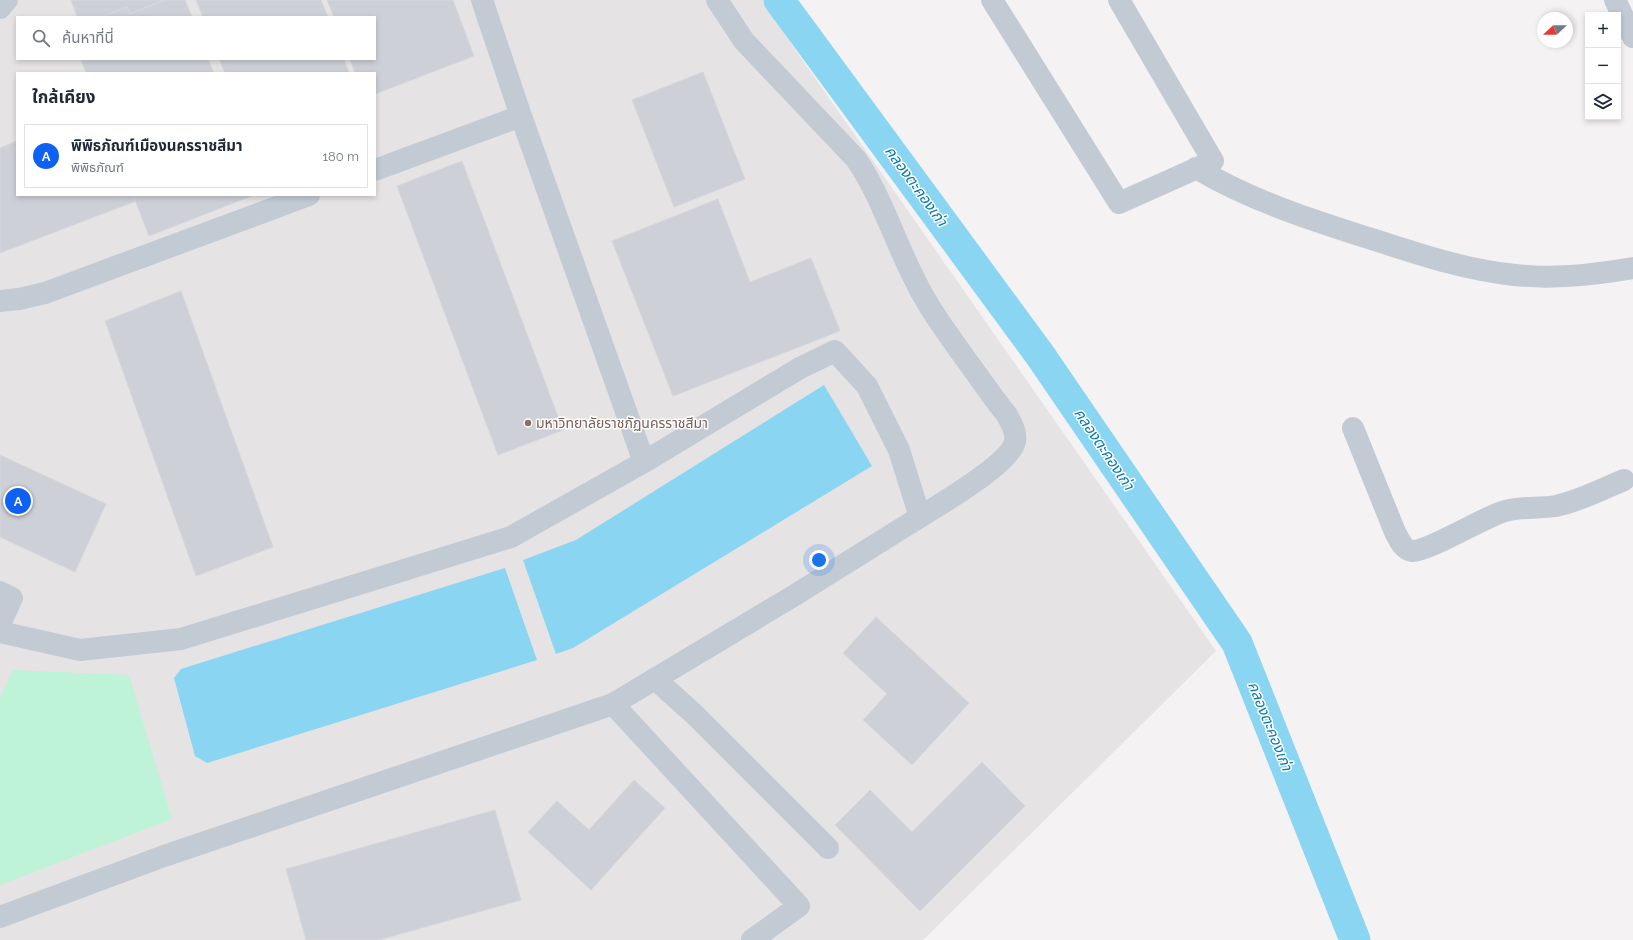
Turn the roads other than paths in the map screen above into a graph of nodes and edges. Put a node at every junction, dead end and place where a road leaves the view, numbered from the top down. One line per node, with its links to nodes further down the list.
1 (7, 0): 7 (street)
2 (482, 0): 9 (street)
3 (717, 0): 18 (street)
4 (992, 0): 10 (street)
5 (1119, 0): 10 (street)
6 (1615, 0): 8 (street)
7 (0, 8)
8 (1633, 36)
9 (521, 116): 11 (street); 16 (street)
10 (1196, 168): 13 (street)
11 (376, 170)
12 (305, 196): 14 (street)
13 (1633, 268)
14 (0, 301)
15 (1353, 428): 17 (street)
16 (644, 462): 18 (street); 21 (street)
17 (1624, 480)
18 (920, 517): 22 (street)
19 (0, 592): 20 (street)
20 (0, 624)
21 (0, 632)
22 (655, 679): 23 (street); 24 (street)
23 (613, 704): 25 (street); 26 (street)
24 (828, 848)
25 (0, 917)
26 (752, 940)

